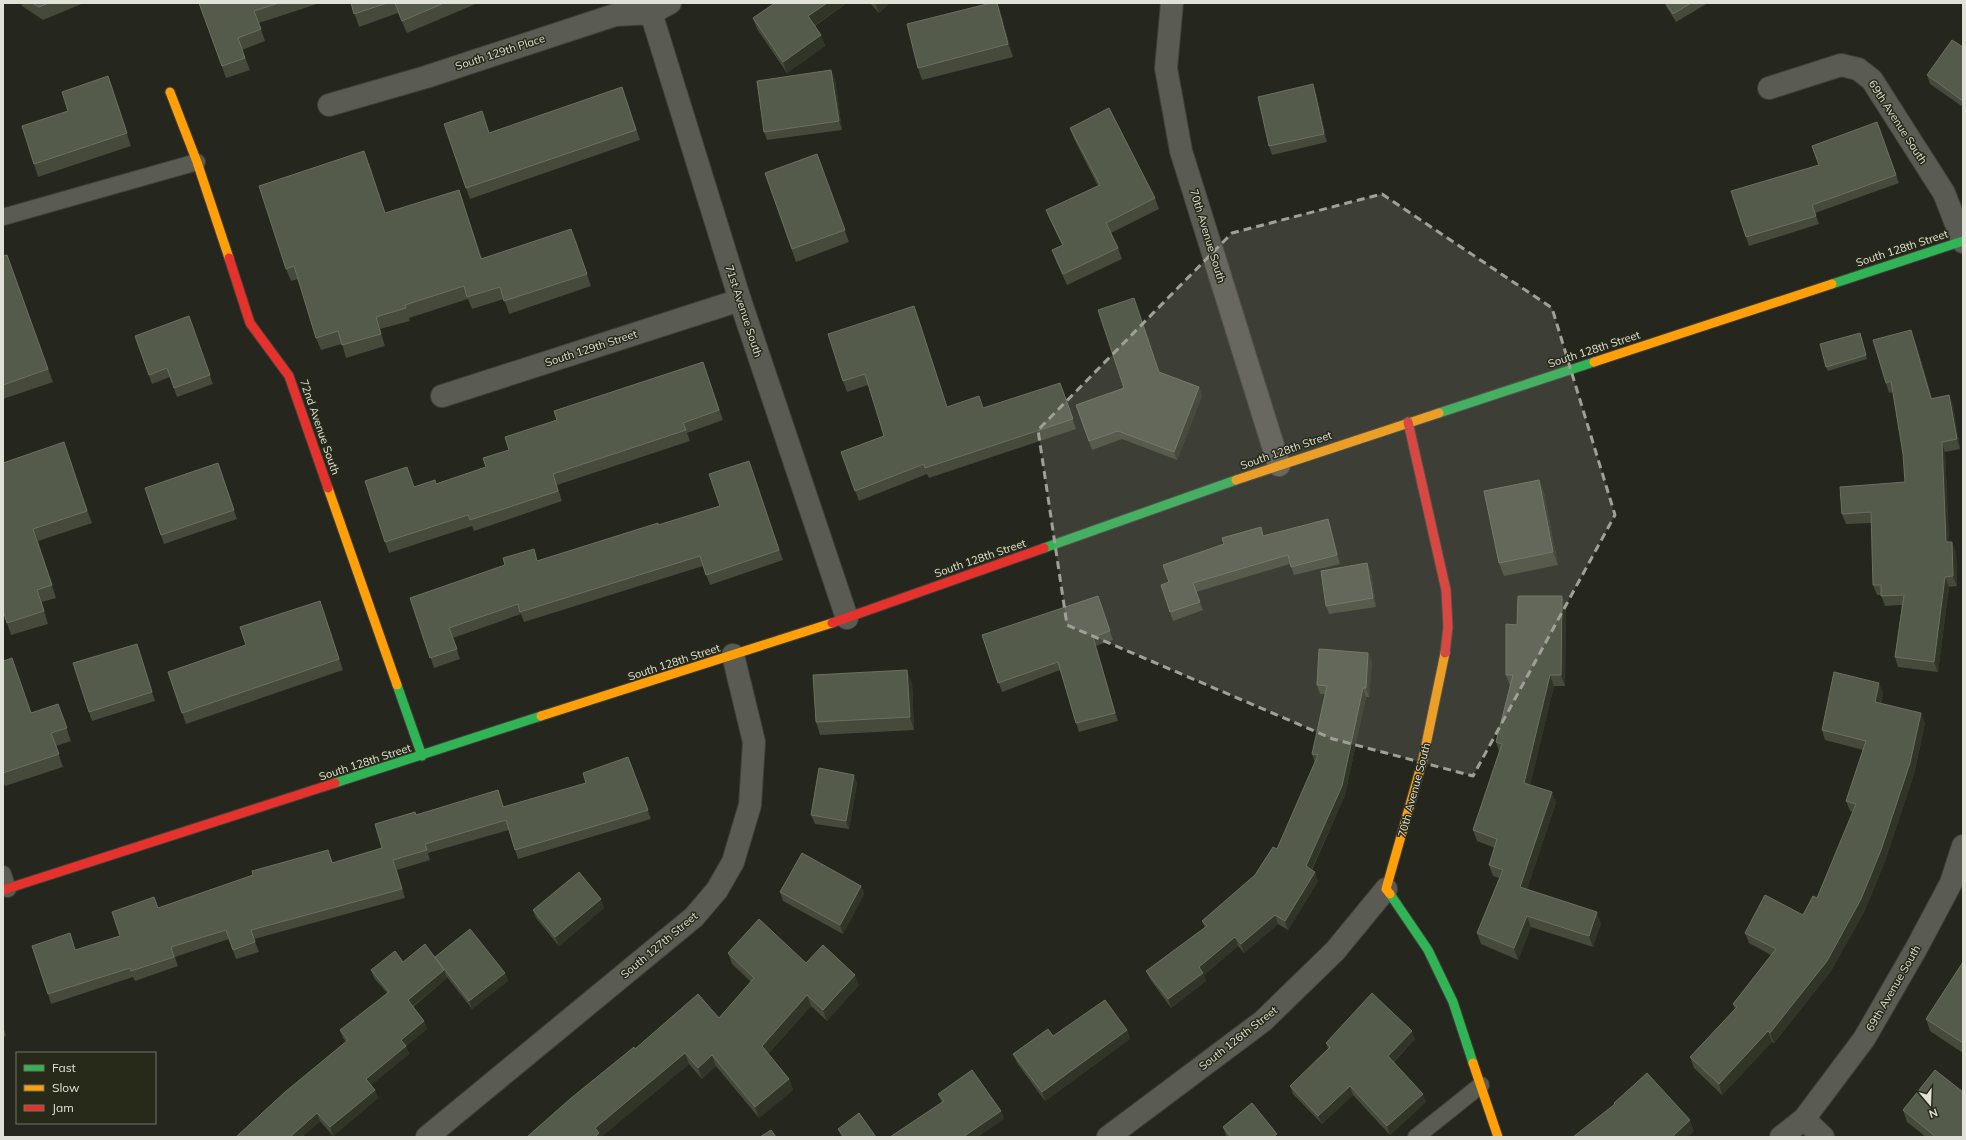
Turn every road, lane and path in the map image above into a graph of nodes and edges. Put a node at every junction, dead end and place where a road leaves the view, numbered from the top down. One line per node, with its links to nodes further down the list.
1 (670, 3): 3 (street, South 129th Place)
2 (1172, 3): 13 (street, 70th Avenue South)
3 (650, 8): 6 (street, South 129th Place); 10 (street, 71st Avenue South)
4 (1769, 88): 9 (street, 69th Avenue South)
5 (170, 92): 7 (street, 72nd Avenue South)
6 (329, 105)
7 (197, 162): 8 (lane); 16 (street, 72nd Avenue South)
8 (3, 217)
9 (1963, 241): 12 (street, South 128th Street)
10 (740, 300): 11 (street, South 129th Street); 14 (street, 71st Avenue South)
11 (442, 396)
12 (1408, 422): 13 (street, South 128th Street); 19 (street, 70th Avenue South)
13 (1279, 465): 14 (street, South 128th Street)
14 (847, 618): 15 (street, South 128th Street)
15 (733, 655): 16 (street, South 128th Street); 22 (street, South 127th Street)
16 (422, 756): 18 (street, South 128th Street)
17 (1963, 846): 21 (street, 69th Avenue South)
18 (5, 884)
19 (1386, 889): 20 (street); 23 (street, South 126th Street)
20 (1481, 1085): 24 (lane); 25 (street)
21 (1804, 1119): 26 (street, 69th Avenue South); 27 (street)
22 (427, 1137)
23 (1108, 1137)
24 (1416, 1137)
25 (1498, 1137)
26 (1781, 1137)
27 (1823, 1137)

